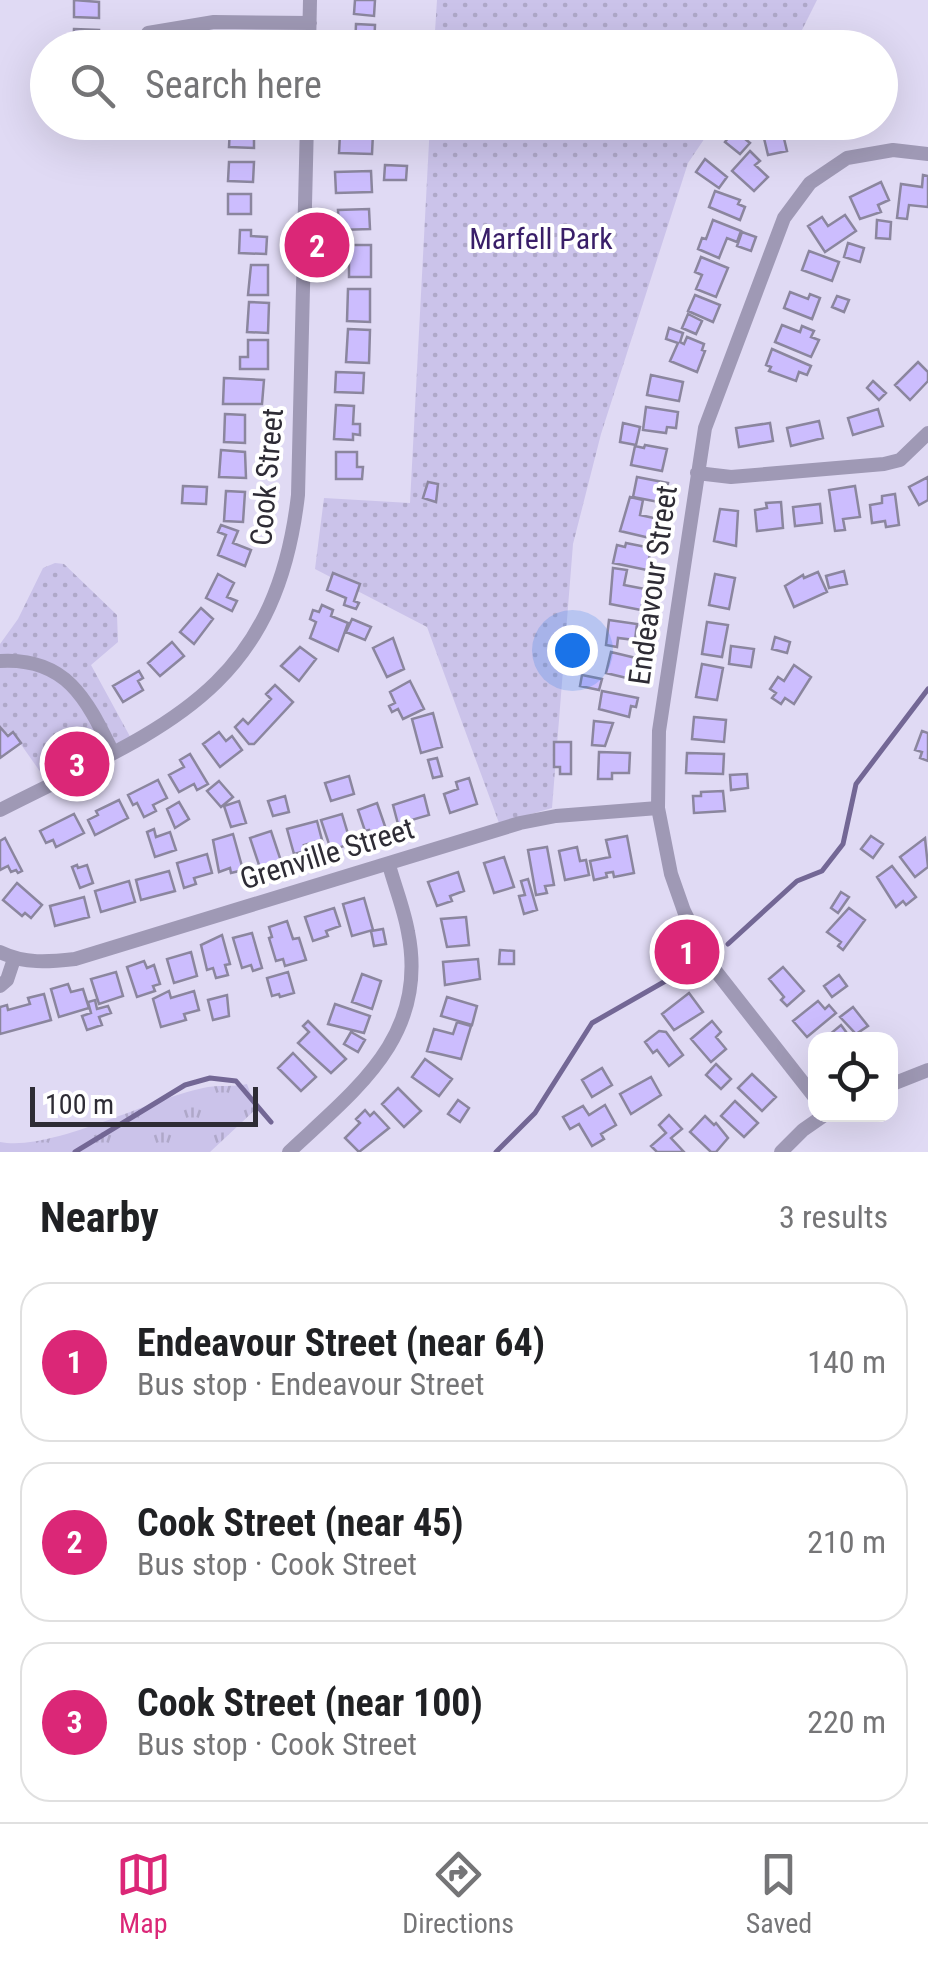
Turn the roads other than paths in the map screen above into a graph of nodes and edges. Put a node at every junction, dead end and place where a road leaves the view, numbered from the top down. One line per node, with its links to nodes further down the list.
1 (310, 0): 2 (street)
2 (310, 23): 3 (street); 4 (street)
3 (166, 30)
4 (310, 30)
5 (307, 140): 10 (street, Cook Street)
6 (928, 154): 8 (street, Endeavour Street)
7 (928, 433): 8 (street)
8 (698, 473): 11 (street, Endeavour Street)
9 (0, 661): 10 (street)
10 (113, 753): 12 (street, Cook Street)
11 (658, 808): 13 (street, Grenville Street); 18 (street, Endeavour Street)
12 (0, 810)
13 (389, 865): 14 (street, Grenville Street); 20 (street)
14 (7, 956): 15 (street, Grenville Street)
15 (0, 986)
16 (928, 1070): 17 (street)
17 (898, 1083)
18 (808, 1090)
19 (814, 1122): 21 (street)
20 (289, 1152)
21 (780, 1152)

